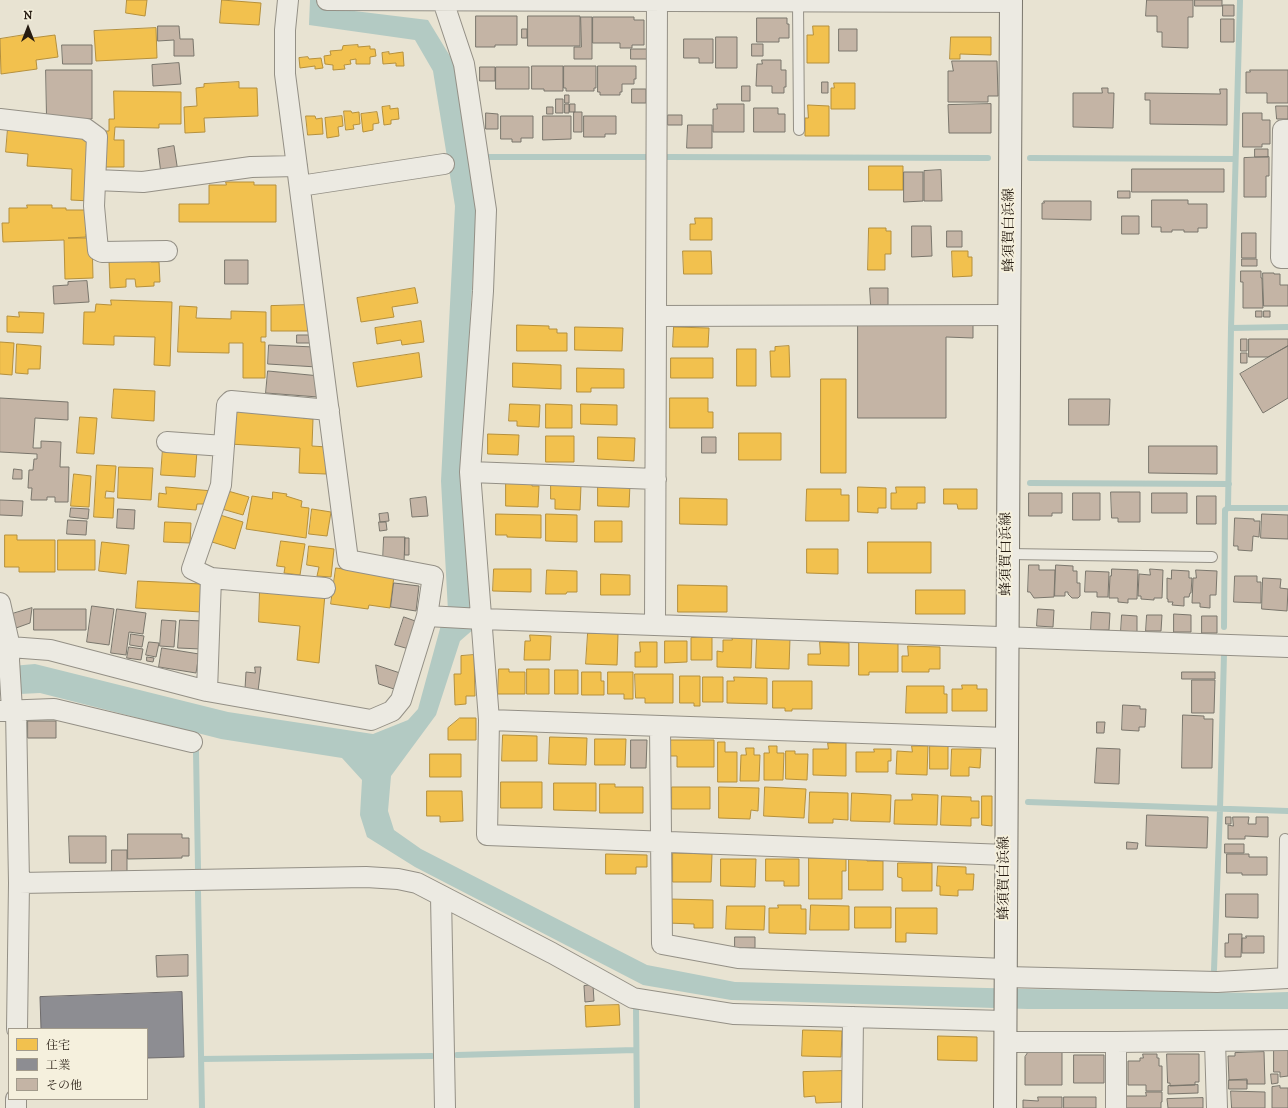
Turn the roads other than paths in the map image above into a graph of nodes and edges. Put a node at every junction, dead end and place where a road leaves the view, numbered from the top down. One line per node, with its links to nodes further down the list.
1 (288, 0): 11 (street)
2 (333, 0): 3 (street)
3 (443, 1): 4 (street); 21 (street)
4 (657, 1): 6 (street); 17 (street)
5 (1011, 1): 6 (street); 16 (main road, 蜂須賀白浜線)
6 (798, 2): 8 (lane)
7 (0, 119): 12 (street)
8 (799, 130)
9 (1288, 130): 15 (street)
10 (444, 164): 13 (street)
11 (297, 166): 12 (street); 13 (street)
12 (96, 180): 14 (street)
13 (300, 186): 18 (street)
14 (167, 251)
15 (1288, 258)
16 (1009, 314): 17 (street); 23 (main road, 蜂須賀白浜線)
17 (656, 316): 22 (street)
18 (329, 410): 20 (street); 28 (street)
19 (167, 442): 20 (street)
20 (224, 446): 25 (street)
21 (470, 472): 22 (street); 29 (street)
22 (656, 479): 30 (street)
23 (1008, 554): 24 (lane); 31 (main road, 蜂須賀白浜線)
24 (1212, 557)
25 (211, 578): 26 (street); 34 (street)
26 (325, 588)
27 (0, 602): 33 (street)
28 (431, 616): 29 (street); 34 (street)
29 (480, 619): 30 (street); 36 (street)
30 (655, 625): 31 (street)
31 (1007, 636): 32 (street); 38 (main road, 蜂須賀白浜線)
32 (1288, 647)
33 (7, 652): 34 (street); 35 (street)
34 (207, 691)
35 (10, 708): 39 (street); 43 (street)
36 (489, 720): 37 (street); 41 (street)
37 (660, 726): 38 (street); 41 (street)
38 (1006, 738): 42 (main road, 蜂須賀白浜線)
39 (192, 742)
40 (1285, 839): 46 (lane)
41 (660, 842): 42 (street); 45 (street)
42 (1006, 855): 45 (main road, 蜂須賀白浜線)
43 (19, 883): 44 (street); 49 (street)
44 (441, 896): 47 (street); 53 (street)
45 (1005, 976): 46 (street); 48 (main road, 蜂須賀白浜線)
46 (1286, 978)
47 (854, 1017): 48 (street); 54 (street)
48 (1005, 1026): 52 (street); 55 (main road, 蜂須賀白浜線)
49 (17, 1028)
50 (1288, 1040): 51 (street)
51 (1215, 1041): 52 (street); 57 (street)
52 (1116, 1042): 56 (street)
53 (445, 1108)
54 (852, 1108)
55 (1005, 1108)
56 (1116, 1108)
57 (1217, 1108)

